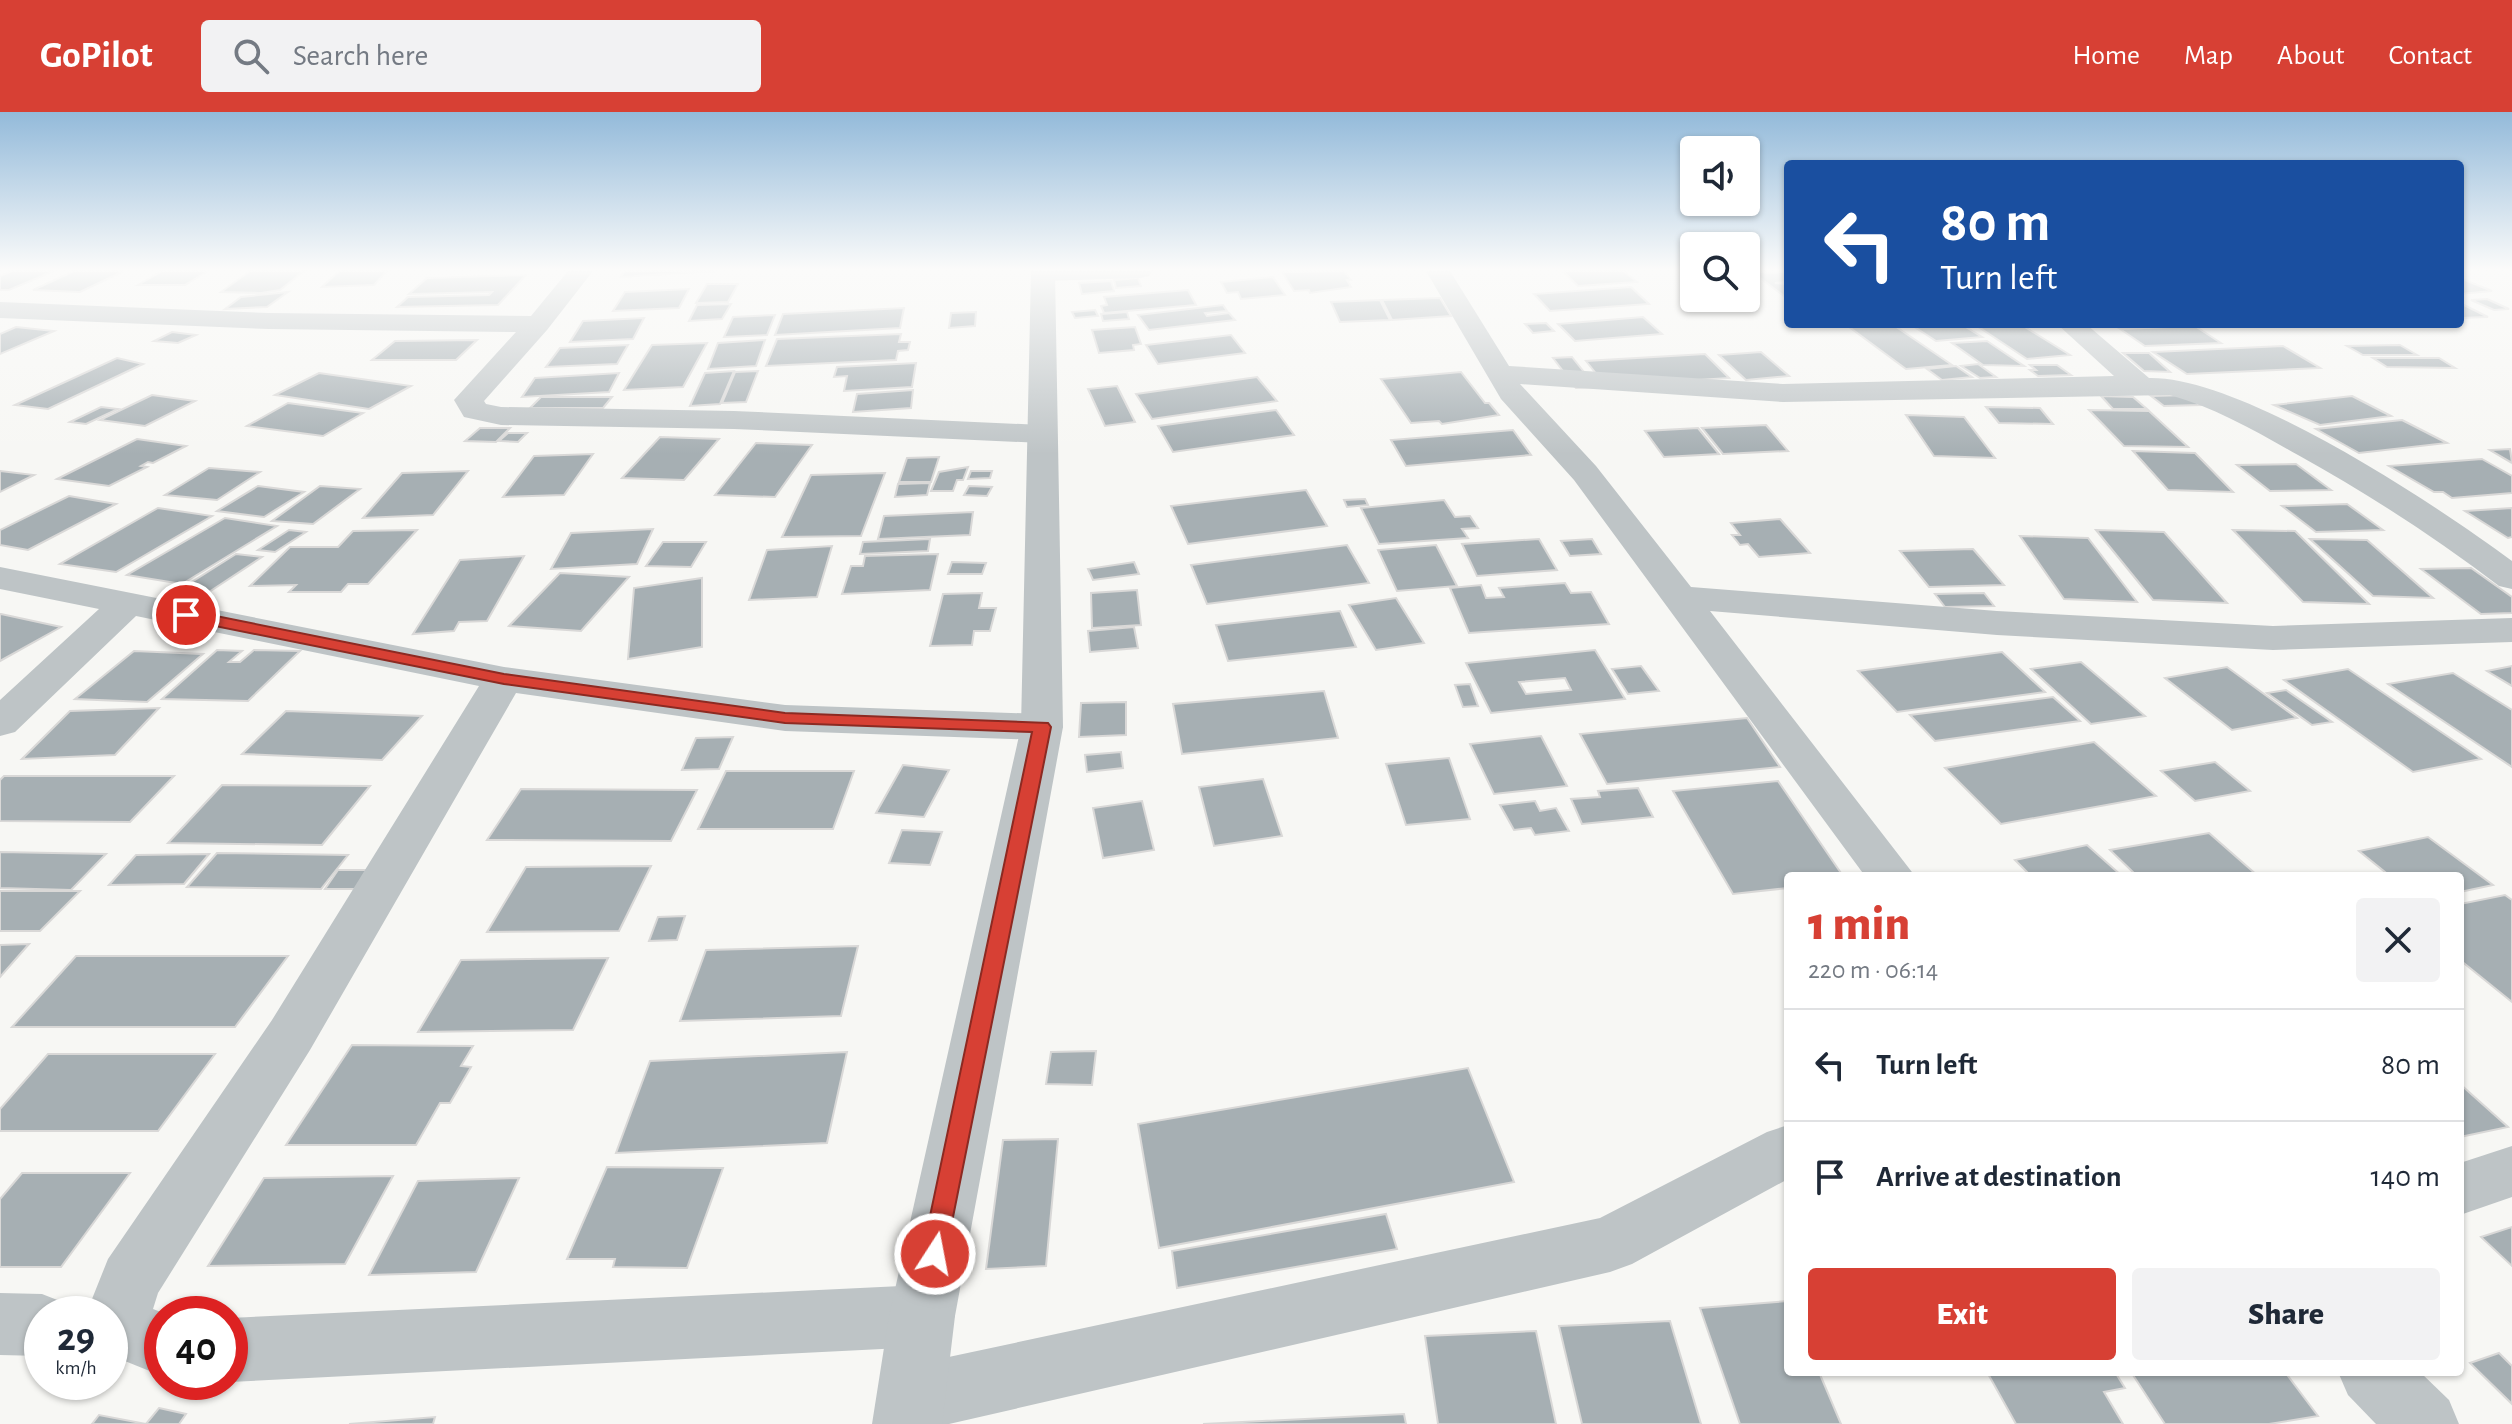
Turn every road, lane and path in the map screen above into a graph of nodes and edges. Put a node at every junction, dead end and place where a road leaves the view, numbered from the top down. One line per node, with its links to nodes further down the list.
1 (531, 332): 7 (street)
2 (1043, 332): 7 (street)
3 (1475, 332): 5 (street)
4 (2080, 332): 6 (street)
5 (1500, 374): 6 (street); 10 (street)
6 (2107, 387): 9 (street)
7 (1042, 434): 15 (street)
8 (0, 578): 11 (street)
9 (2512, 578)
10 (1677, 597): 12 (street); 16 (street)
11 (127, 604): 13 (street); 14 (street)
12 (2512, 630)
13 (504, 679): 15 (street); 23 (street)
14 (0, 723)
15 (1042, 727): 20 (street)
16 (1888, 872)
17 (1784, 1152): 26 (street)
18 (2512, 1171): 19 (street)
19 (2464, 1188)
20 (922, 1316): 24 (street); 26 (street)
21 (0, 1324): 22 (street)
22 (24, 1325)
23 (129, 1332)
24 (248, 1349)
25 (2376, 1376): 27 (street)
26 (909, 1412)
27 (2424, 1424)

